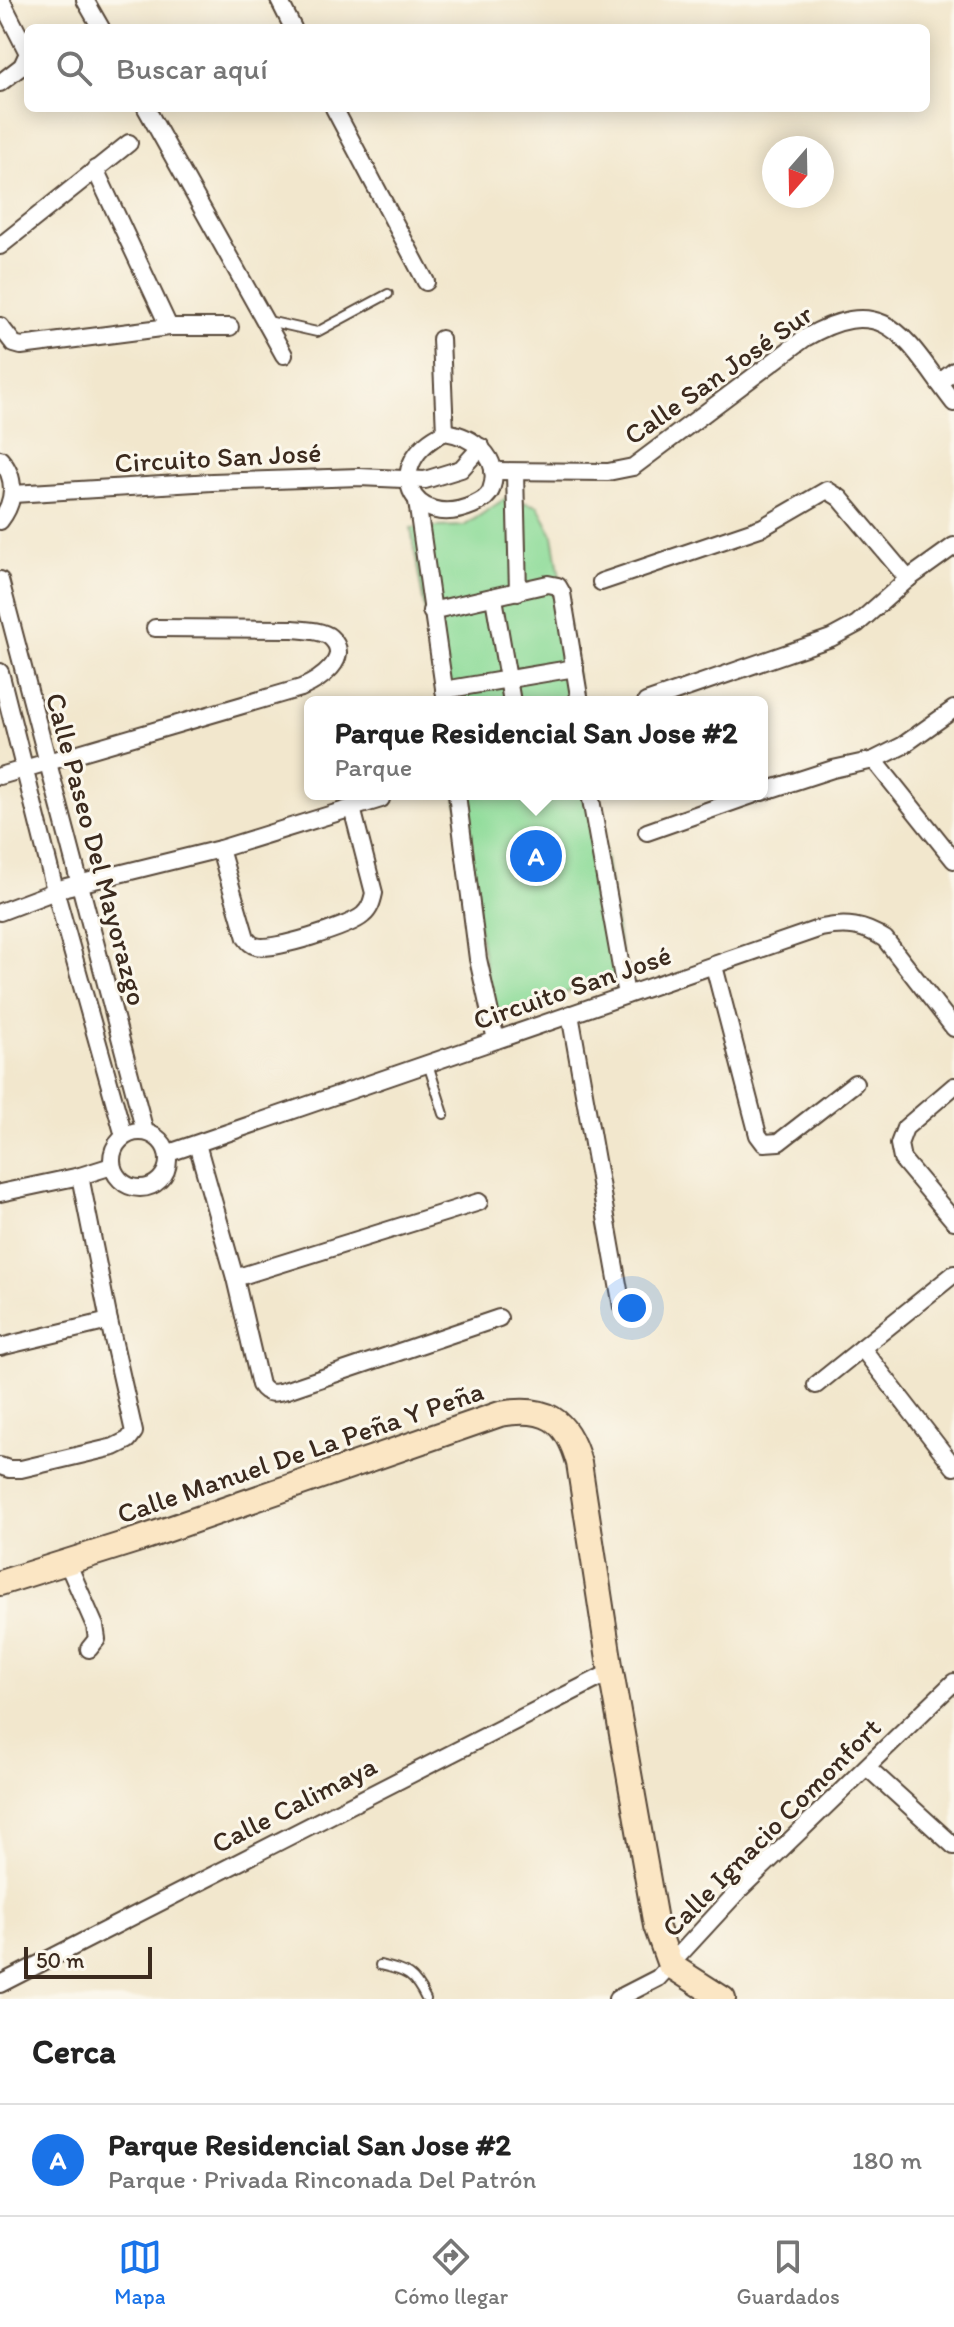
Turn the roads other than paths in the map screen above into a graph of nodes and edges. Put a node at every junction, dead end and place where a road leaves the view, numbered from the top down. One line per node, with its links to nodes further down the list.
1 (1, 0): 6 (street)
2 (85, 0): 4 (street)
3 (279, 0): 5 (street)
4 (99, 24)
5 (291, 24)
6 (24, 45)
7 (24, 62): 8 (street)
8 (0, 83)
9 (148, 112): 16 (street)
10 (336, 112): 14 (street)
11 (129, 143): 12 (street)
12 (95, 169): 13 (street); 18 (street)
13 (0, 246)
14 (426, 282)
15 (388, 294): 16 (lane)
16 (263, 320): 21 (street)
17 (0, 326): 18 (street)
18 (169, 327): 19 (street)
19 (230, 327)
20 (441, 339): 25 (street)
21 (284, 355)
22 (954, 371): 23 (street)
23 (939, 383): 24 (street, Calle San José Sur); 29 (street, Calle San José Sur)
24 (954, 403)
25 (445, 432): 26 (street); 30 (street)
26 (481, 447): 28 (street); 30 (street, Circuito San José)
27 (0, 459): 31 (street)
28 (493, 471): 29 (street, Calle San José Sur); 32 (street)
29 (515, 473): 38 (street)
30 (408, 480): 31 (street, Circuito San José); 32 (street)
31 (13, 494): 33 (street)
32 (417, 501): 40 (street)
33 (0, 521)
34 (954, 546): 35 (street)
35 (908, 579): 37 (street); 48 (street)
36 (0, 580): 51 (street, Calle Paseo Del Mayorazgo)
37 (601, 582)
38 (518, 592): 39 (street); 42 (street)
39 (494, 598): 40 (street); 44 (street)
40 (431, 611): 45 (street)
41 (155, 628): 51 (street)
42 (575, 668): 44 (street); 47 (street)
43 (0, 672): 51 (street, Calle Paseo Del Mayorazgo)
44 (508, 679): 45 (street); 46 (street)
45 (445, 696)
46 (511, 696)
47 (579, 696)
48 (663, 696)
49 (954, 709): 50 (street)
50 (874, 760): 53 (street); 61 (street)
51 (36, 766): 52 (street); 62 (street, Calle Paseo Del Mayorazgo); 62 (street, Calle Paseo Del Mayorazgo)
52 (0, 776)
53 (768, 790)
54 (378, 800): 58 (street)
55 (458, 800): 68 (street)
56 (591, 800): 65 (street)
57 (738, 800): 59 (street)
58 (352, 808): 60 (street); 60 (street)
59 (647, 832)
60 (220, 849): 62 (street)
61 (954, 860)
62 (66, 886): 63 (street); 73 (street, Calle Paseo Del Mayorazgo); 74 (street, Calle Paseo Del Mayorazgo)
63 (0, 912)
64 (714, 966): 65 (street, Circuito San José); 67 (street, Circuito San José); 70 (street)
65 (626, 995): 66 (street, Circuito San José)
66 (570, 1014): 68 (street, Circuito San José); 84 (street)
67 (954, 1028)
68 (496, 1040): 69 (street, Circuito San José)
69 (428, 1064): 72 (lane); 75 (street, Circuito San José)
70 (855, 1083)
71 (954, 1086): 81 (street)
72 (444, 1114)
73 (145, 1132): 74 (street); 76 (street)
74 (124, 1136): 77 (street)
75 (197, 1144): 76 (street, Circuito San José); 83 (street)
76 (169, 1153): 77 (street)
77 (112, 1166): 78 (street)
78 (80, 1176): 79 (street); 86 (street)
79 (0, 1193)
80 (479, 1202): 83 (street)
81 (954, 1221)
82 (954, 1274): 88 (street)
83 (235, 1278): 85 (street)
84 (622, 1307)
85 (499, 1318)
86 (109, 1321): 87 (street); 90 (street)
87 (0, 1347)
88 (862, 1348): 89 (street); 91 (street)
89 (816, 1385)
90 (0, 1466)
91 (954, 1467)
92 (67, 1562): 93 (street, Calle Manuel De La Peña Y Peña); 94 (street); 95 (street, Calle Manuel De La Peña Y Peña)
93 (0, 1583)
94 (89, 1649)
95 (611, 1672): 100 (street, Calle Manuel De La Peña Y Peña); 101 (street, Calle Calimaya)
96 (954, 1682): 97 (street, Calle Ignacio Comonfort)
97 (867, 1767): 98 (street); 100 (street, Calle Ignacio Comonfort)
98 (954, 1846)
99 (380, 1965): 102 (lane)
100 (670, 1965): 103 (street, Calle Ignacio Comonfort); 104 (street)
101 (0, 1984)
102 (426, 1999)
103 (617, 1999)
104 (723, 1999)

